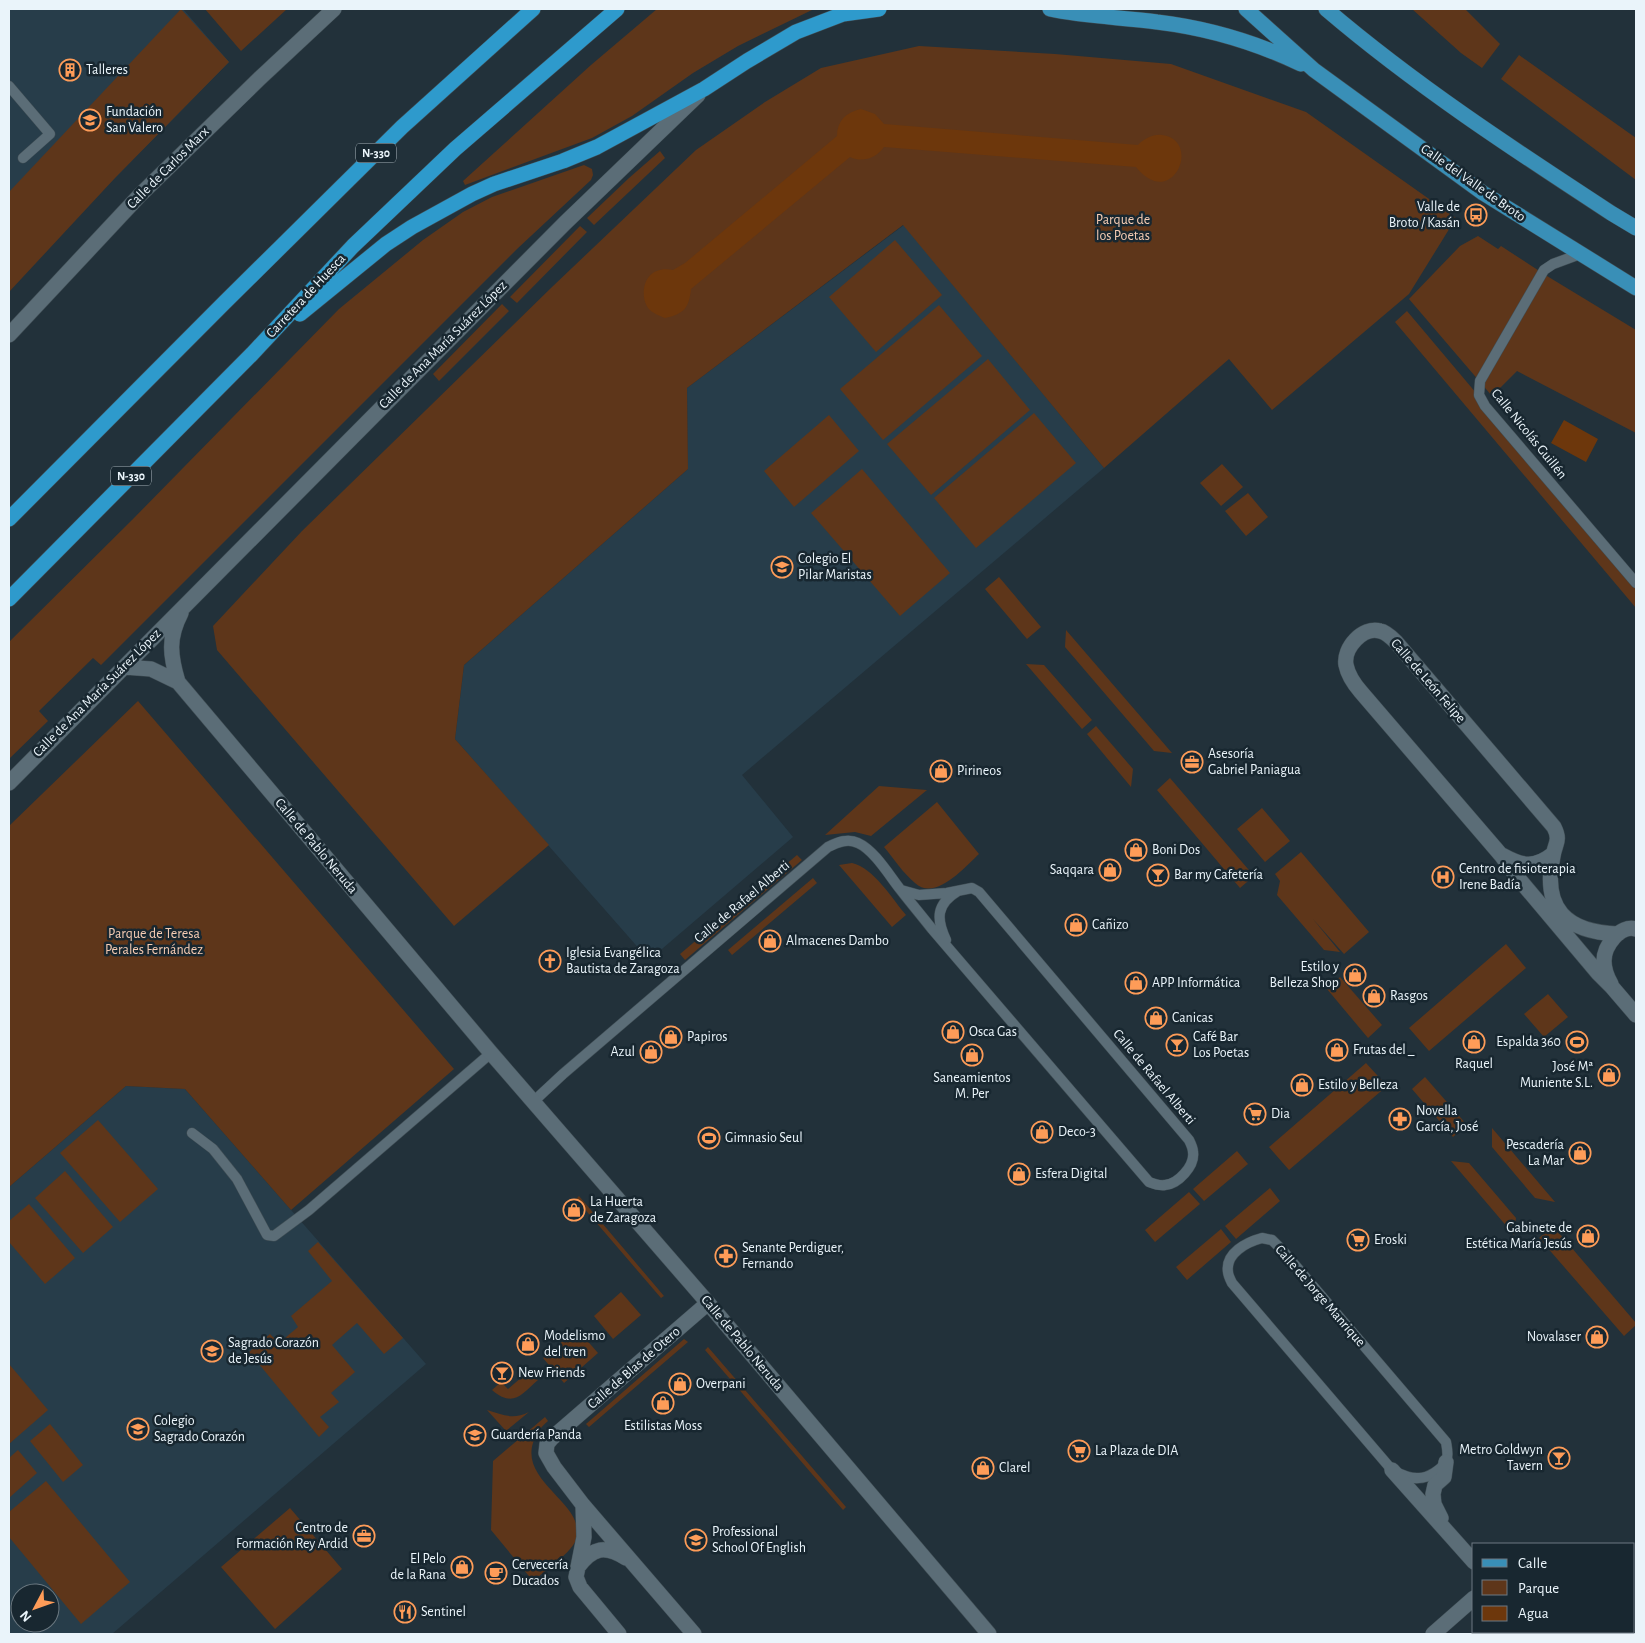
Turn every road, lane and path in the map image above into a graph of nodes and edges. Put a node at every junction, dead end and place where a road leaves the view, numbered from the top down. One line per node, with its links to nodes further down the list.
1 (334, 9): 17 (street, Calle de Carlos Marx)
2 (533, 9): 19 (highway, N-330)
3 (617, 9): 18 (highway, Carretera de Huesca / N-330)
4 (879, 9): 12 (highway)
5 (1050, 9): 10 (main road, Calle del Valle de Broto)
6 (1246, 9): 10 (main road, Calle del Valle de Broto)
7 (1326, 9): 9 (main road)
8 (1344, 9): 9 (main road)
9 (1357, 35): 14 (main road)
10 (1314, 70): 15 (main road, Calle del Valle de Broto)
11 (9, 86): 13 (lane)
12 (704, 89): 18 (highway); 22 (street, Calle de Ana María Suárez López)
13 (23, 158)
14 (1636, 228)
15 (1580, 254): 16 (main road, Calle del Valle de Broto); 20 (lane, Calle Nicolás Guillén)
16 (1636, 288)
17 (9, 335)
18 (252, 354): 21 (highway, Carretera de Huesca / N-330)
19 (9, 520)
20 (1636, 583)
21 (9, 599)
22 (186, 603): 23 (street, Calle de Ana María Suárez López); 24 (street, Calle de Ana María Suárez López)
23 (124, 667): 24 (street, Calle de Pablo Neruda); 25 (street, Calle de Ana María Suárez López)
24 (178, 682): 35 (street, Calle de Pablo Neruda)
25 (9, 783)
26 (1553, 854): 27 (street, Calle de León Felipe); 27 (street, Calle de León Felipe); 31 (street, Calle de León Felipe)
27 (1501, 855): 33 (street, Calle de León Felipe)
28 (901, 890): 29 (lane, Calle de Rafael Alberti); 32 (lane, Calle de Rafael Alberti); 36 (lane, Calle de Rafael Alberti)
29 (962, 890): 32 (lane, Calle de Rafael Alberti); 32 (lane, Calle de Rafael Alberti)
30 (1636, 929): 31 (street, Calle de León Felipe)
31 (1618, 934): 33 (street, Calle de León Felipe)
32 (950, 950)
33 (1612, 987): 34 (street, Calle de León Felipe)
34 (1636, 1015)
35 (491, 1053): 36 (street, Calle de Pablo Neruda); 37 (lane)
36 (534, 1101): 38 (street, Calle de Pablo Neruda)
37 (192, 1133)
38 (708, 1303): 41 (street, Calle de Blas de Otero); 49 (street, Calle de Pablo Neruda)
39 (1446, 1462): 40 (lane, Calle de Jorge Manrique); 40 (lane, Calle de Jorge Manrique); 42 (street)
40 (1392, 1470): 42 (street)
41 (583, 1505): 44 (street, Calle de Blas de Otero); 45 (street)
42 (1446, 1529): 43 (street)
43 (1472, 1560)
44 (633, 1562): 45 (street, Calle de Blas de Otero); 48 (street, Calle de Blas de Otero)
45 (577, 1568): 47 (street)
46 (1472, 1600): 50 (street)
47 (619, 1634)
48 (694, 1634)
49 (989, 1634)
50 (1433, 1634)

